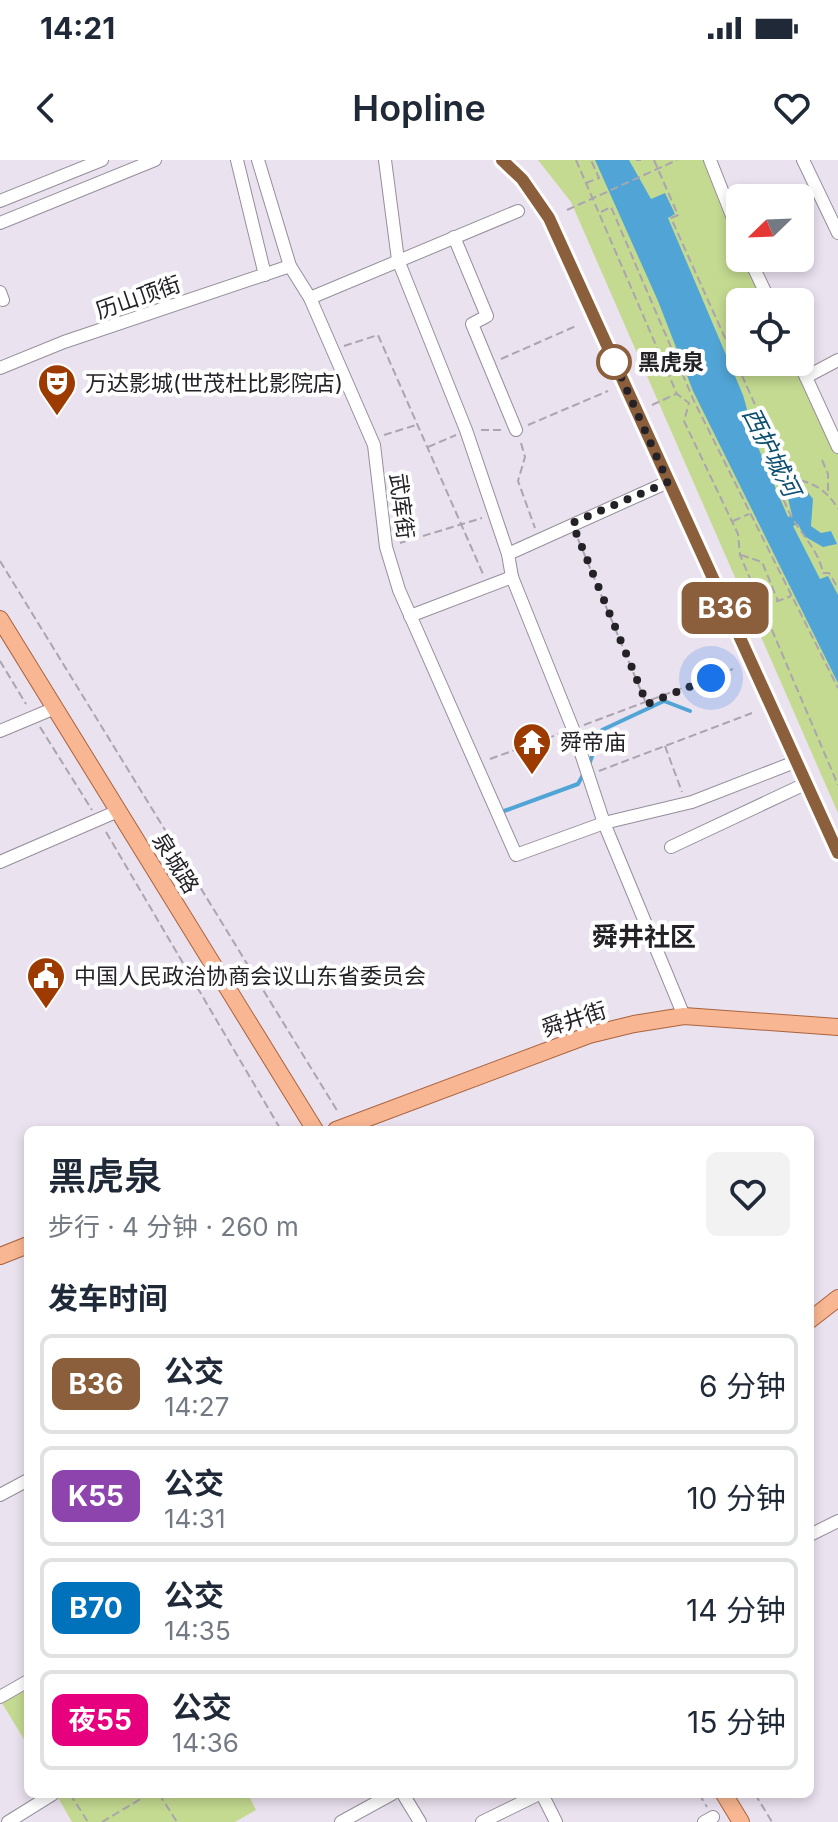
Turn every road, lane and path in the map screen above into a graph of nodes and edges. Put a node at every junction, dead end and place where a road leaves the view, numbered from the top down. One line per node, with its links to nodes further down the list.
1 (102, 160): 15 (street)
2 (155, 160): 18 (street)
3 (237, 160): 30 (street)
4 (258, 160): 29 (street, 武库街)
5 (385, 160): 28 (street)
6 (502, 160): 51 (street)
7 (576, 160): 17 (path)
8 (591, 160): 17 (path)
9 (636, 160): 10 (path)
10 (641, 160)
11 (654, 160): 16 (path)
12 (677, 160): 16 (path)
13 (710, 160): 21 (street)
14 (803, 160): 26 (street)
15 (88, 167): 18 (street); 20 (street)
16 (659, 170): 19 (path); 50 (path)
17 (586, 183): 19 (path)
18 (95, 186): 25 (street)
19 (593, 199): 22 (path); 24 (path)
20 (0, 201)
21 (726, 201)
22 (567, 210)
23 (518, 211): 27 (street)
24 (599, 212): 36 (path); 38 (path)
25 (0, 223)
26 (838, 233)
27 (454, 237): 28 (street); 35 (street)
28 (398, 260): 31 (street); 54 (street)
29 (290, 266): 30 (street, 历山顶街); 31 (street, 武库街)
30 (265, 275): 37 (street, 历山顶街)
31 (310, 298): 33 (street, 武库街)
32 (576, 326): 35 (path)
33 (333, 350): 45 (path); 47 (street, 武库街)
34 (838, 360): 39 (street)
35 (489, 364): 46 (street)
36 (679, 364): 38 (path); 42 (path)
37 (0, 368)
38 (667, 370): 41 (path)
39 (806, 377): 48 (street)
40 (608, 391): 46 (path)
41 (677, 394): 43 (path); 44 (path)
42 (694, 401): 43 (path); 55 (path)
43 (689, 403): 56 (path)
44 (652, 405)
45 (417, 425): 47 (path); 58 (path)
46 (516, 430): 59 (path)
47 (371, 439): 60 (street, 武库街)
48 (838, 447)
49 (822, 460): 52 (path)
50 (776, 475): 52 (path); 66 (path)
51 (668, 482): 57 (street); 81 (street)
52 (828, 492): 53 (path)
53 (838, 509)
54 (495, 514): 58 (path); 61 (street)
55 (749, 514): 56 (path); 67 (path)
56 (732, 522): 62 (path)
57 (572, 523): 59 (street); 74 (path)
58 (461, 524): 60 (path); 65 (path)
59 (539, 537): 61 (street)
60 (386, 547): 71 (street, 武库街)
61 (508, 554): 64 (street)
62 (740, 555): 68 (path); 69 (path)
63 (0, 561): 96 (path)
64 (512, 577): 65 (street); 82 (street)
65 (489, 586): 71 (street)
66 (838, 588)
67 (791, 596): 69 (path); 75 (path)
68 (760, 601): 69 (path); 70 (path); 84 (path)
69 (778, 601)
70 (739, 605)
71 (410, 616): 88 (street, 武库街)
72 (0, 619): 76 (main road, 泉城路)
73 (0, 661): 78 (path)
74 (733, 669)
75 (838, 688)
76 (55, 708): 78 (street); 86 (main road, 泉城路)
77 (752, 713): 80 (path)
78 (34, 717): 79 (street); 87 (path)
79 (0, 731)
80 (664, 745): 82 (path); 85 (path)
81 (795, 762): 83 (street); 85 (street)
82 (589, 774): 88 (street)
83 (805, 784): 89 (street); 90 (street)
84 (838, 785)
85 (687, 804): 88 (street)
86 (118, 811): 87 (street); 95 (main road, 泉城路)
87 (98, 820): 91 (street); 94 (path)
88 (604, 823): 92 (street)
89 (671, 847)
90 (838, 853)
91 (0, 862)
92 (684, 1016): 93 (main road, 舜井街); 97 (main road, 舜井街)
93 (838, 1027)
94 (279, 1126)
95 (313, 1126)
96 (341, 1126)
97 (347, 1126)
98 (24, 1247): 99 (main road)
99 (0, 1256)
100 (838, 1298): 101 (main road)
101 (814, 1317)
102 (24, 1482): 103 (street)
103 (0, 1495)
104 (838, 1521): 105 (street)
105 (814, 1533)
106 (24, 1683): 107 (street)
107 (0, 1697)
108 (46, 1798): 118 (street)
109 (73, 1798): 119 (path)
110 (142, 1798): 120 (path)
111 (162, 1798): 121 (path)
112 (385, 1798): 122 (street)
113 (405, 1798): 123 (street)
114 (533, 1798): 124 (street)
115 (543, 1798): 125 (street)
116 (726, 1798): 126 (main road)
117 (757, 1798): 127 (path)
118 (4, 1821)
119 (88, 1822)
120 (102, 1822)
121 (177, 1822)
122 (341, 1822)
123 (420, 1822)
124 (482, 1822)
125 (556, 1822)
126 (741, 1822)
127 (772, 1822)

